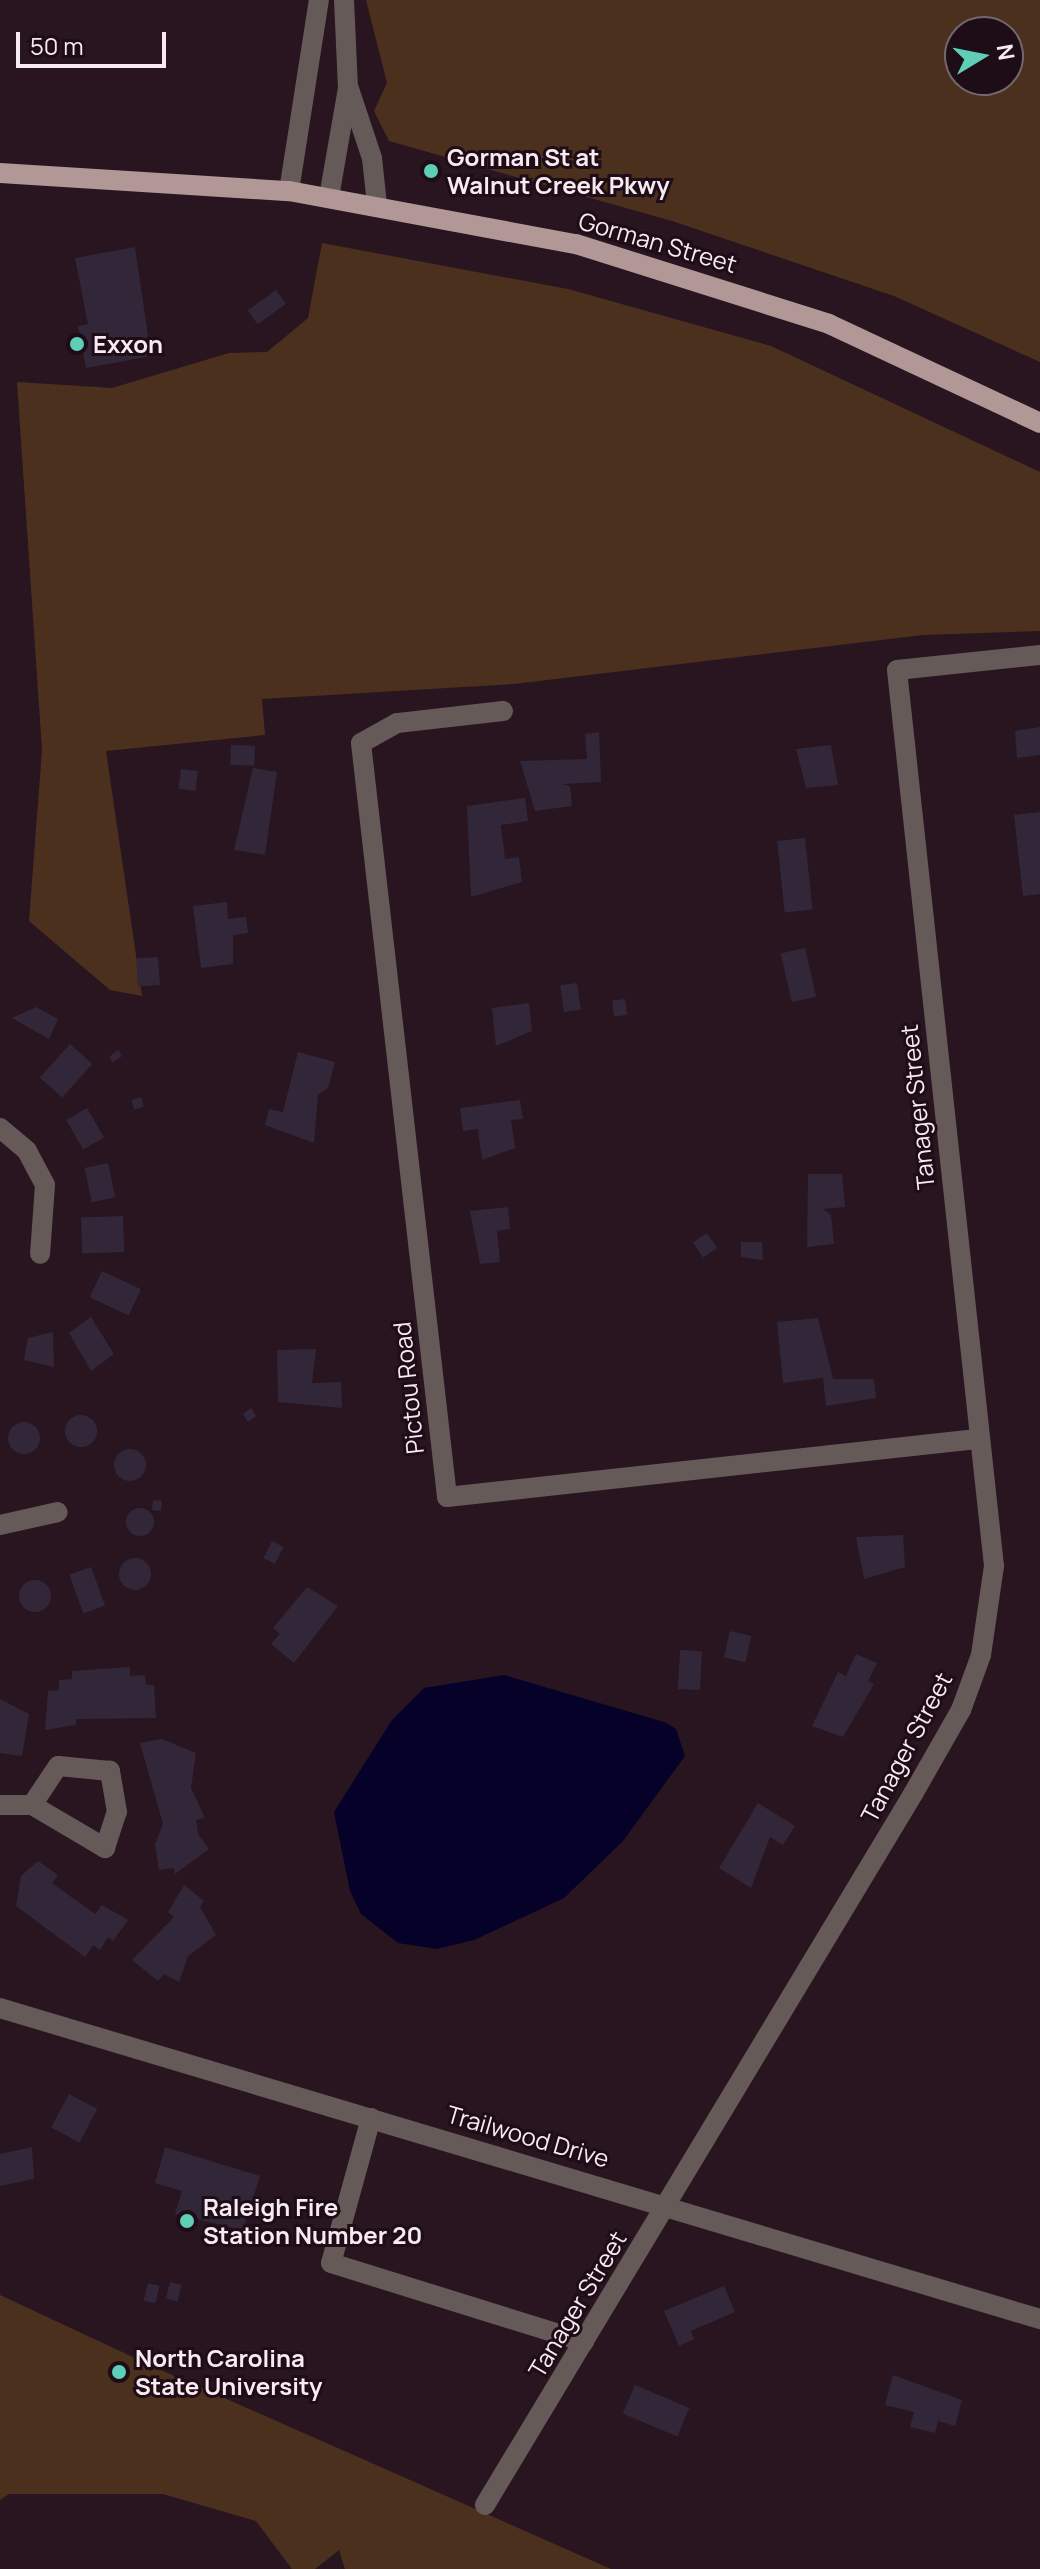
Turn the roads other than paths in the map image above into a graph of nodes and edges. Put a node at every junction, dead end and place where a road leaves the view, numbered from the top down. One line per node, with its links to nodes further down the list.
1 (319, 0): 5 (street)
2 (344, 0): 3 (street)
3 (348, 88): 6 (street); 7 (street)
4 (0, 173): 5 (main road, Gorman Street)
5 (289, 191): 6 (main road, Gorman Street)
6 (329, 197): 7 (main road, Gorman Street)
7 (377, 205): 8 (main road, Gorman Street)
8 (1040, 423)
9 (1040, 655): 13 (street, Tanager Street)
10 (503, 711): 13 (street, Pictou Road)
11 (0, 1128): 12 (street)
12 (40, 1254)
13 (977, 1439): 20 (street, Tanager Street)
14 (58, 1512): 15 (street)
15 (0, 1525)
16 (0, 1805): 17 (street)
17 (32, 1805): 17 (street)
18 (0, 2008): 19 (street, Trailwood Drive)
19 (371, 2118): 20 (street, Trailwood Drive); 22 (street)
20 (668, 2204): 21 (street, Trailwood Drive); 22 (street, Tanager Street)
21 (1040, 2319)
22 (584, 2342): 23 (street, Tanager Street)
23 (485, 2505)

